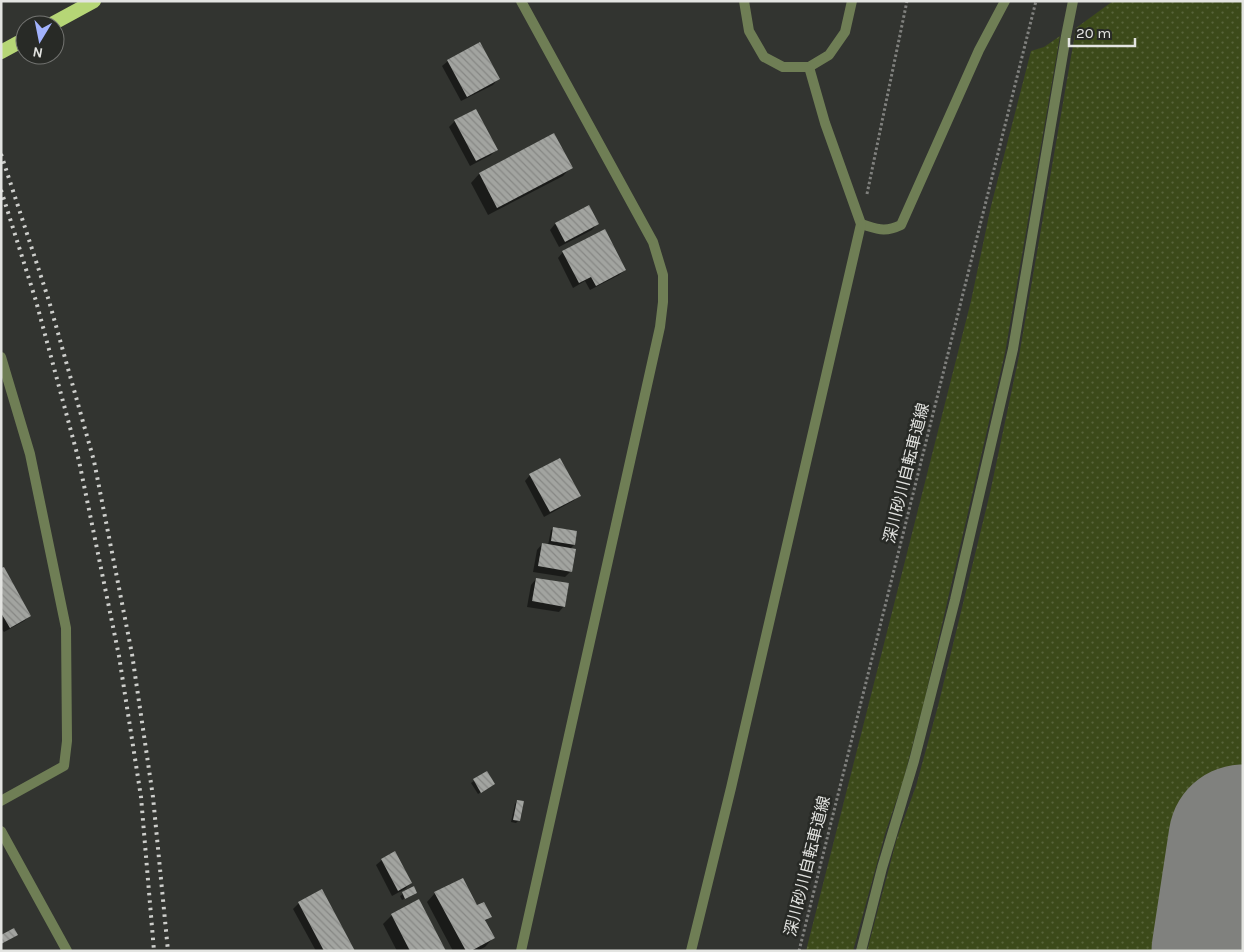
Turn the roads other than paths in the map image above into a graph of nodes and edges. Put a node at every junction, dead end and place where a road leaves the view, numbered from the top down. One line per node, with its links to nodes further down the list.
1 (94, 1): 7 (highway)
2 (521, 1): 16 (street)
3 (744, 1): 10 (street)
4 (852, 1): 10 (street)
5 (1005, 1): 11 (street)
6 (1073, 1): 18 (street)
7 (65, 17)
8 (15, 44): 9 (highway)
9 (1, 52)
10 (809, 67): 11 (street)
11 (861, 224): 17 (street)
12 (1, 358): 13 (street)
13 (1, 800)
14 (1, 831): 15 (street)
15 (67, 951)
16 (521, 951)
17 (691, 951)
18 (861, 951)

